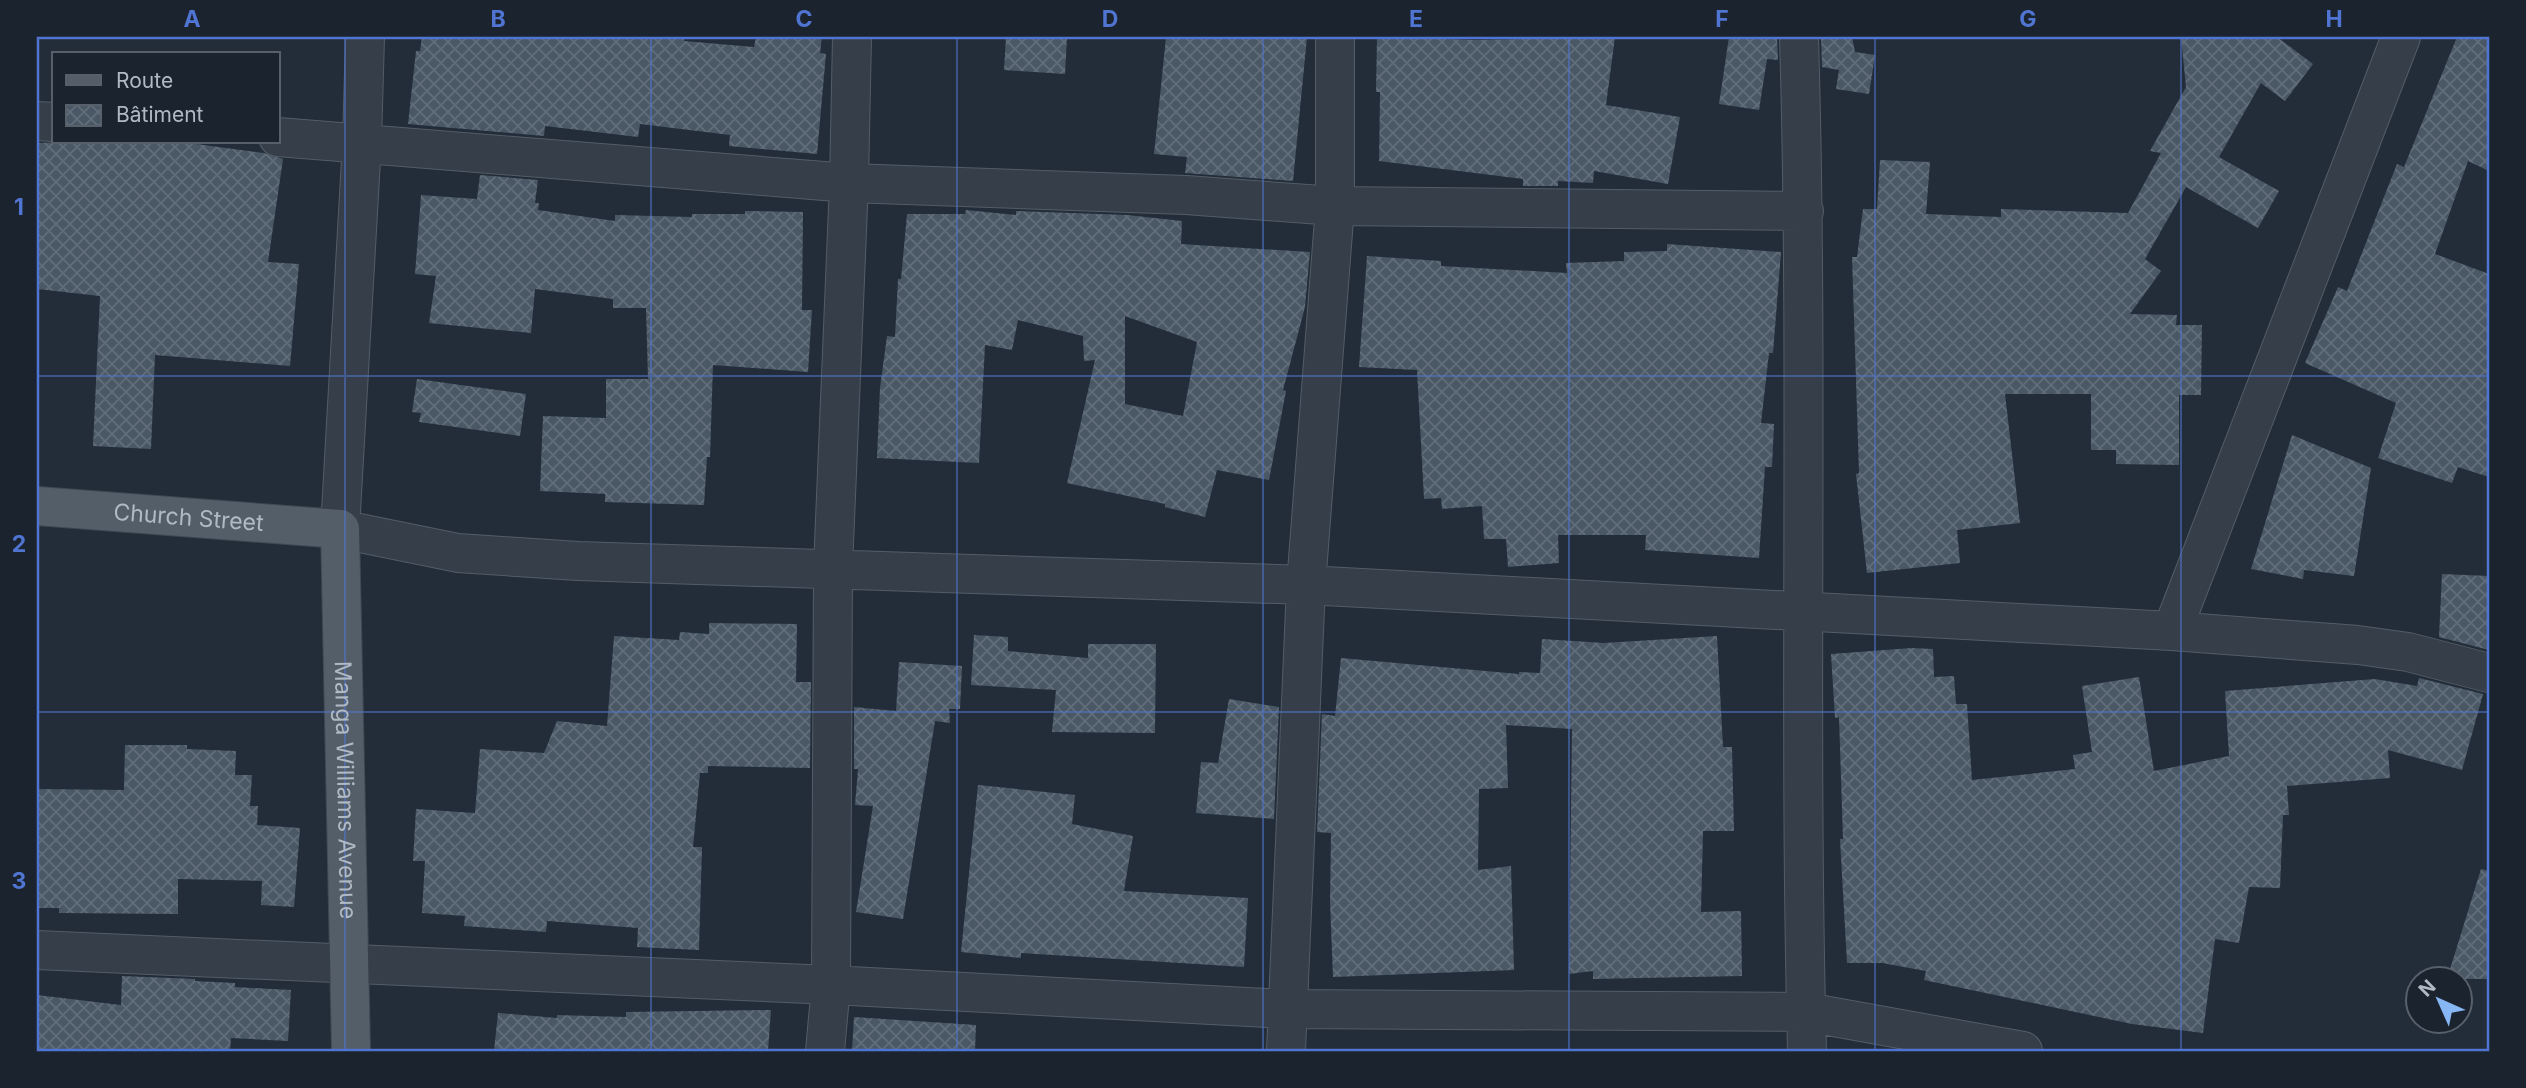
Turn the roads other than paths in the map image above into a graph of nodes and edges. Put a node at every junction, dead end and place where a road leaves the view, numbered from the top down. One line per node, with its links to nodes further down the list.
1 (365, 37): 7 (street)
2 (852, 37): 8 (street)
3 (1335, 37): 9 (street)
4 (1800, 37): 10 (street)
5 (2401, 37): 16 (street)
6 (280, 137): 7 (street)
7 (362, 142): 8 (street); 12 (street)
8 (849, 183): 9 (street); 13 (street)
9 (1335, 206): 10 (street); 14 (street)
10 (1804, 211): 15 (street)
11 (37, 506): 12 (main road, Church Street)
12 (340, 529): 13 (street); 19 (main road, Manga Williams Avenue)
13 (833, 568): 14 (street); 20 (street)
14 (1306, 586): 15 (street); 21 (street)
15 (1802, 610): 16 (street); 22 (street)
16 (2172, 631): 17 (street)
17 (2489, 673)
18 (37, 950): 19 (street)
19 (349, 965): 20 (street); 23 (main road, Manga Williams Avenue)
20 (831, 985): 21 (street); 24 (street)
21 (1288, 1009): 22 (street); 25 (street)
22 (1806, 1012): 26 (street); 27 (street)
23 (351, 1051)
24 (825, 1051)
25 (1286, 1051)
26 (1807, 1051)
27 (2023, 1051)

